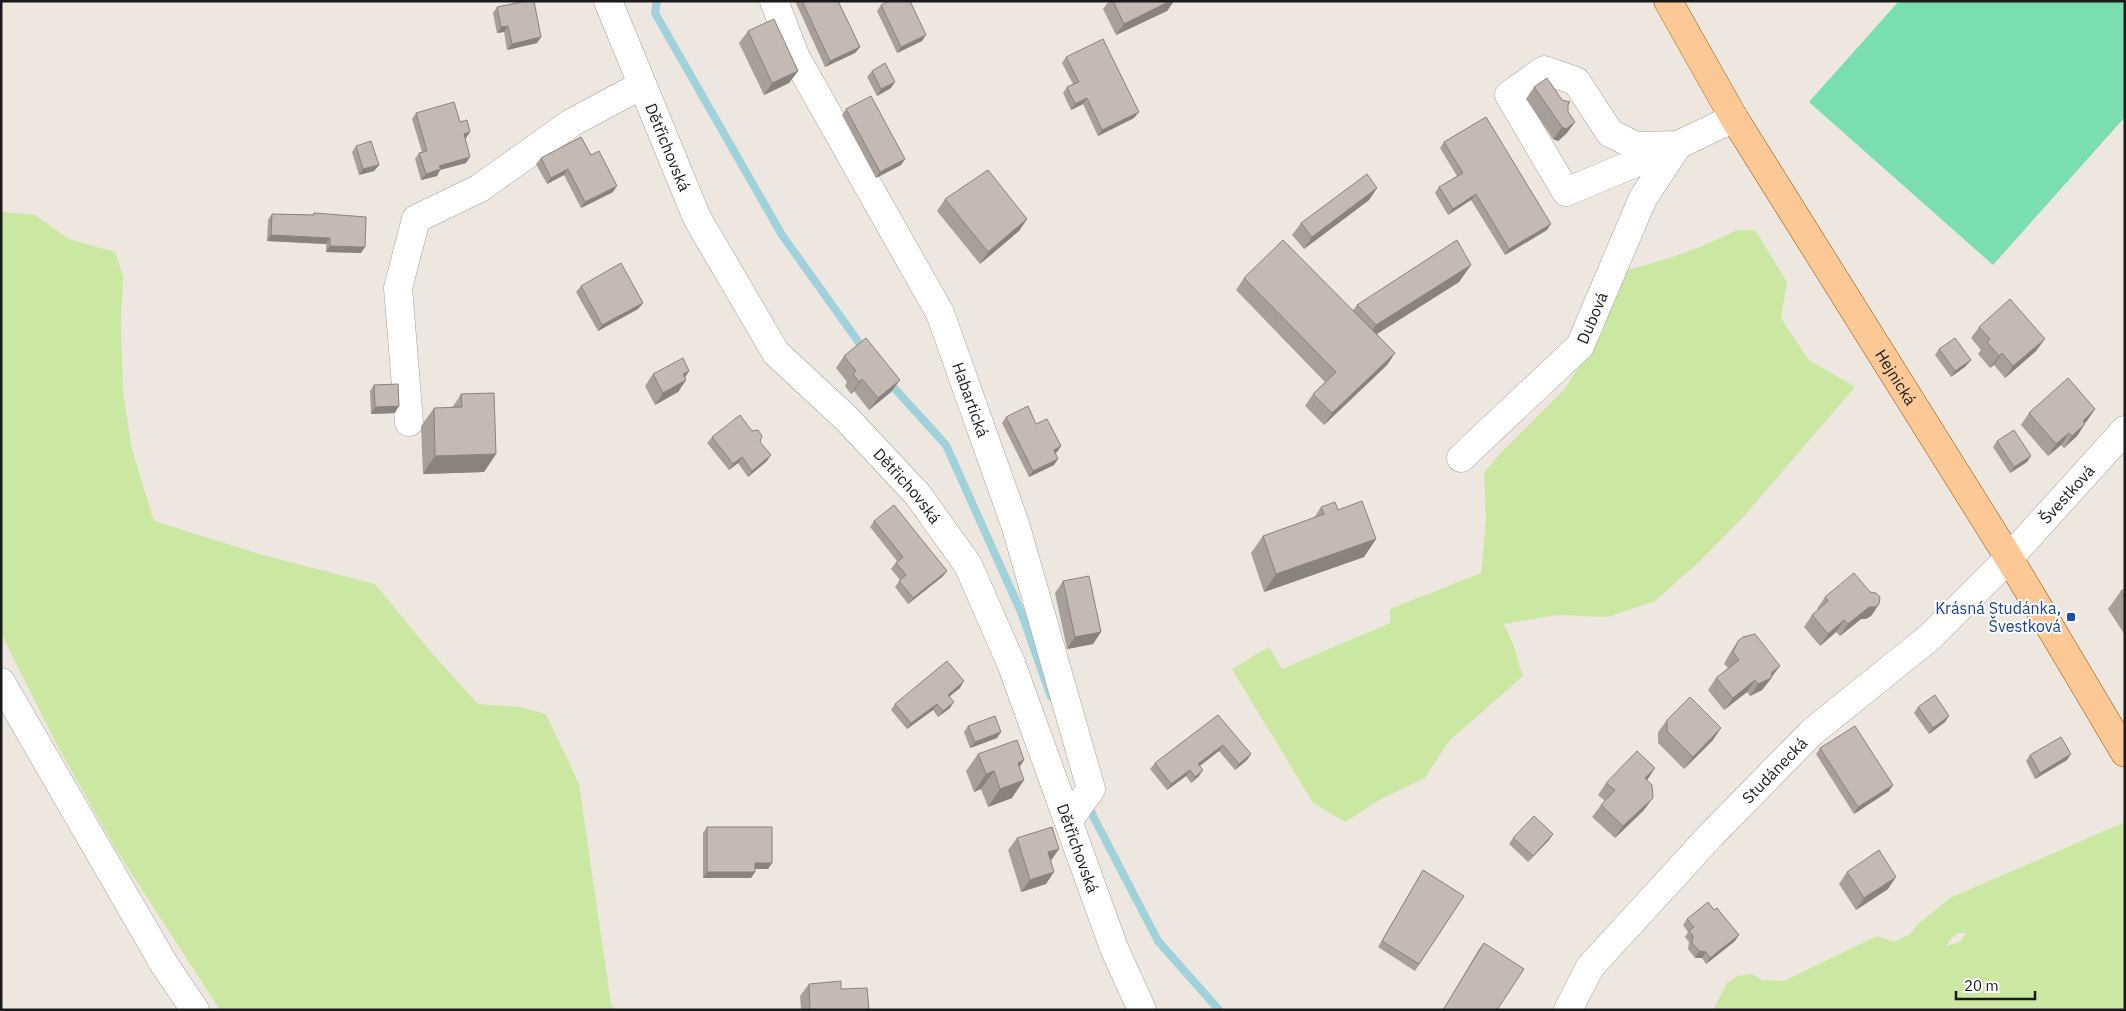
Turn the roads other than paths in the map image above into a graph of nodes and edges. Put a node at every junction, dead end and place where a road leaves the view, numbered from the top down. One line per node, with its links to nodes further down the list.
1 (608, 1): 4 (street, Dětřichovská)
2 (774, 1): 13 (street, Habartická)
3 (1668, 1): 5 (main road, Hejnická)
4 (642, 85): 7 (street); 13 (street, Dětřichovská)
5 (1734, 118): 6 (street); 10 (main road, Hejnická)
6 (1678, 145): 6 (street); 9 (street, Dubová)
7 (408, 422)
8 (2125, 430): 10 (street, Švestková)
9 (1461, 458)
10 (2009, 558): 12 (main road, Hejnická); 16 (street, Studánecká)
11 (1, 682): 14 (street)
12 (2125, 753)
13 (1068, 821): 15 (street, Dětřichovská)
14 (195, 1010)
15 (1142, 1010)
16 (1568, 1010)

